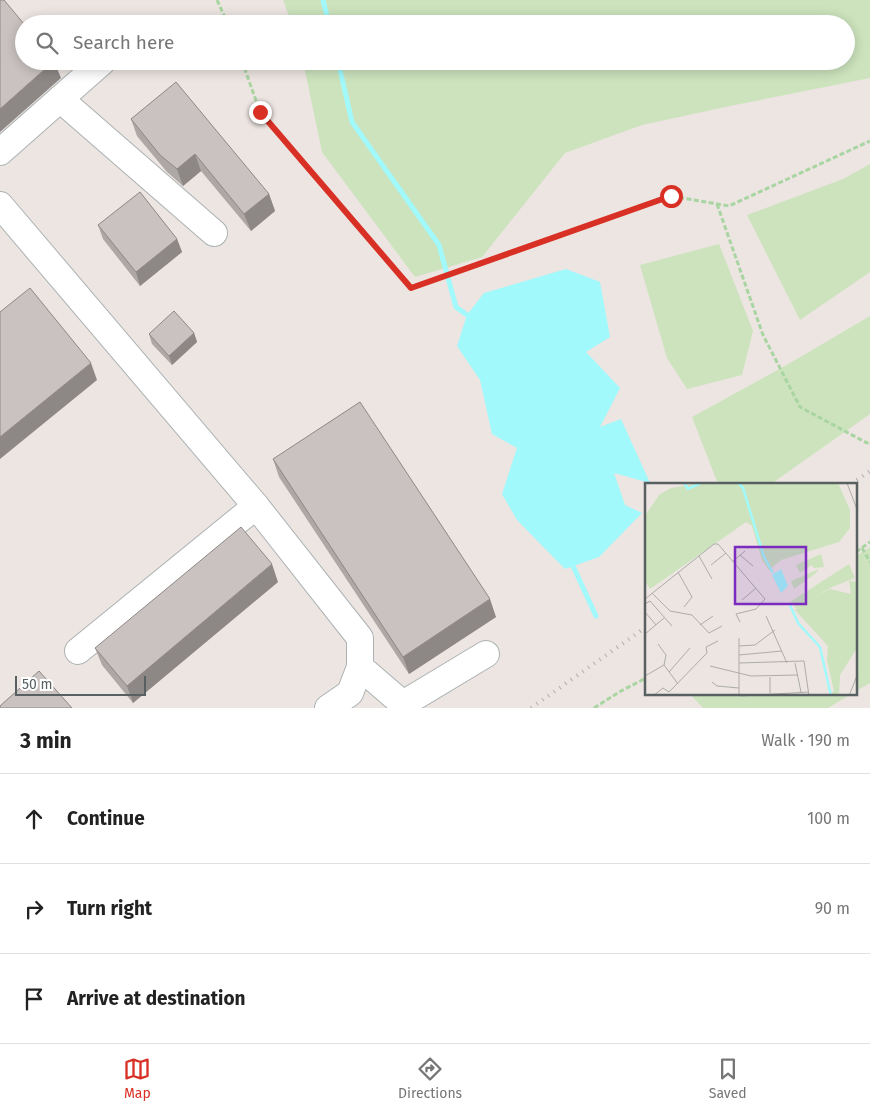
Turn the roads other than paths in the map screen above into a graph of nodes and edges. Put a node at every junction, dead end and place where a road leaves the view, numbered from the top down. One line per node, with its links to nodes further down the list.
1 (93, 70): 2 (lane)
2 (60, 99): 3 (lane); 5 (lane)
3 (0, 152)
4 (0, 205): 6 (lane)
5 (214, 233)
6 (256, 506): 7 (lane); 9 (lane)
7 (78, 651)
8 (486, 654): 9 (lane)
9 (360, 667): 10 (lane)
10 (328, 708)

